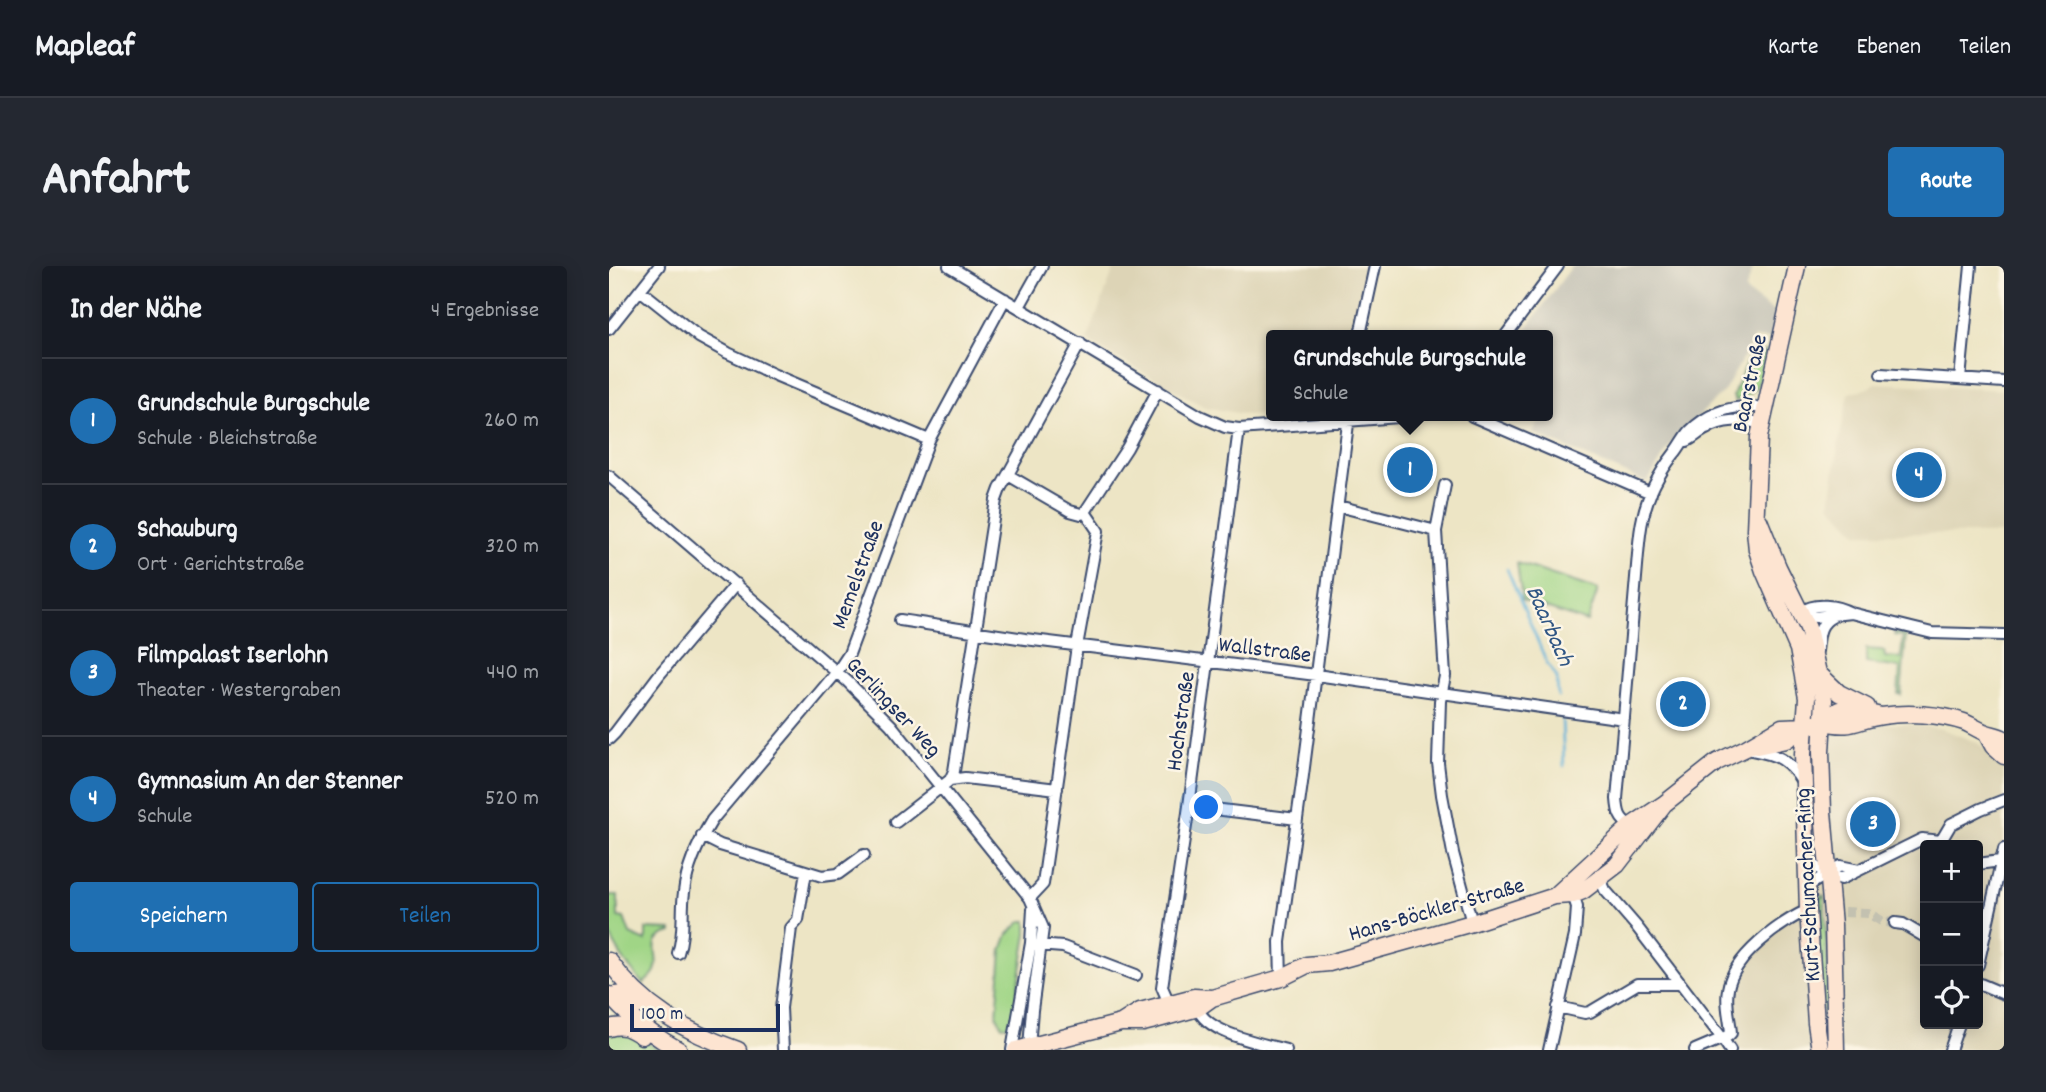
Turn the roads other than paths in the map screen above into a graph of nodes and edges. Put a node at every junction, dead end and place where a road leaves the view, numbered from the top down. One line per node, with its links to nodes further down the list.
1 (659, 266): 8 (street)
2 (949, 266): 9 (street)
3 (1042, 266): 10 (street)
4 (1375, 266): 12 (street)
5 (1558, 266): 13 (street)
6 (1797, 266): 19 (main road, Baarstraße)
7 (1971, 266): 16 (street)
8 (640, 290): 11 (street); 24 (street)
9 (1005, 299): 10 (street); 24 (street, Memelstraße)
10 (1019, 307): 14 (street)
11 (609, 329)
12 (1361, 330)
13 (1510, 330)
14 (1080, 343): 18 (street); 25 (street)
15 (1881, 374): 16 (street)
16 (1961, 379): 17 (street)
17 (2004, 382)
18 (1158, 390): 23 (street); 41 (street)
19 (1763, 415): 28 (street); 30 (main road, Baarstraße)
20 (1319, 421): 23 (street)
21 (1349, 421): 29 (street)
22 (1484, 421): 28 (street)
23 (1239, 429): 42 (street, Hochstraße)
24 (929, 440): 44 (street, Memelstraße)
25 (1008, 475): 31 (street); 39 (street)
26 (609, 476): 33 (street, Gerlingser Weg)
27 (1445, 485): 32 (street)
28 (1651, 493): 48 (street)
29 (1338, 506): 32 (street); 45 (street)
30 (1756, 510): 34 (main road, Baarstraße); 35 (main road, Baarstraße)
31 (1081, 514)
32 (1436, 531): 46 (street)
33 (736, 584): 44 (street, Gerlingser Weg); 52 (street)
34 (1783, 611): 35 (street); 50 (main road, Baarstraße)
35 (1801, 612): 36 (street); 37 (street); 43 (main road, Baarstraße)
36 (1851, 613): 37 (street); 40 (street)
37 (1834, 616): 43 (street)
38 (900, 620): 39 (street, Wallstraße)
39 (977, 632): 41 (street, Wallstraße); 56 (street)
40 (2004, 635)
41 (1077, 646): 42 (street, Wallstraße); 58 (street)
42 (1208, 662): 45 (street, Wallstraße); 61 (street, Hochstraße)
43 (1817, 666): 47 (main road); 49 (main road, Baarstraße)
44 (837, 672): 56 (street, Gerlingser Weg); 65 (street, Memelstraße)
45 (1316, 675): 46 (street, Wallstraße); 62 (street)
46 (1442, 692): 48 (street, Wallstraße); 81 (street)
47 (1881, 716): 49 (main road); 49 (main road); 51 (main road)
48 (1624, 719): 64 (street)
49 (1823, 722): 50 (main road); 74 (main road, Kurt-Schumacher-Ring)
50 (1806, 726): 54 (main road, Hans-Böckler-Straße); 54 (main road, Hans-Böckler-Straße); 57 (main road, Kurt-Schumacher-Ring)
51 (1986, 733): 53 (main road); 55 (main road)
52 (609, 739)
53 (2004, 739)
54 (1746, 748): 57 (street, Kurt-Schumacher-Ring); 60 (main road, Hans-Böckler-Straße)
55 (2004, 756)
56 (945, 784): 58 (street); 63 (street); 79 (street, Gerlingser Weg)
57 (1803, 784): 70 (main road, Kurt-Schumacher-Ring)
58 (1057, 789): 79 (street)
59 (2004, 800): 67 (street)
60 (1664, 804): 64 (main road, Hans-Böckler-Straße); 75 (main road, Hans-Böckler-Straße)
61 (1189, 806): 62 (street); 98 (street, Hochstraße)
62 (1297, 819): 90 (street)
63 (896, 822)
64 (1631, 826): 75 (street); 78 (main road, Hans-Böckler-Straße)
65 (702, 835): 73 (street); 86 (street, Memelstraße)
66 (1927, 840): 74 (street)
67 (1943, 840)
68 (2004, 849): 71 (street)
69 (864, 855): 73 (street)
70 (1807, 859): 74 (street); 76 (main road, Kurt-Schumacher-Ring)
71 (2000, 861): 72 (street); 84 (street)
72 (1983, 863)
73 (806, 872): 108 (street)
74 (1829, 874): 76 (street); 103 (main road, Kurt-Schumacher-Ring)
75 (1603, 876): 77 (main road, Hans-Böckler-Straße); 91 (street)
76 (1808, 889): 80 (main road, Kurt-Schumacher-Ring)
77 (1573, 895): 78 (main road, Hans-Böckler-Straße); 96 (street)
78 (1555, 896): 81 (main road, Hans-Böckler-Straße)
79 (1032, 900): 85 (street)
80 (1808, 910): 101 (street); 103 (main road, Kurt-Schumacher-Ring)
81 (1472, 923): 90 (main road, Hans-Böckler-Straße)
82 (1895, 923): 83 (street)
83 (1920, 935)
84 (1983, 941)
85 (1036, 945): 88 (street); 104 (street); 104 (street)
86 (678, 953)
87 (609, 961): 89 (main road)
88 (1136, 975)
89 (621, 976): 95 (main road); 107 (main road)
90 (1281, 978): 94 (main road, Hans-Böckler-Straße)
91 (1680, 984): 96 (street); 101 (street)
92 (1983, 985): 93 (street)
93 (2004, 993)
94 (1212, 998): 97 (main road, Hans-Böckler-Straße); 98 (main road, Hans-Böckler-Straße)
95 (613, 1000): 102 (main road); 106 (main road)
96 (1559, 1007): 110 (street)
97 (1198, 1008): 98 (main road, Hans-Böckler-Straße); 109 (street)
98 (1168, 1010): 104 (main road, Hans-Böckler-Straße)
99 (609, 1028): 102 (main road)
100 (1957, 1029): 113 (street)
101 (1722, 1038): 111 (street); 112 (street)
102 (674, 1048): 105 (main road)
103 (1828, 1048)
104 (1022, 1049)
105 (691, 1050)
106 (715, 1050)
107 (738, 1050)
108 (783, 1050)
109 (1286, 1050)
110 (1549, 1050)
111 (1695, 1050)
112 (1730, 1050)
113 (1950, 1050)

